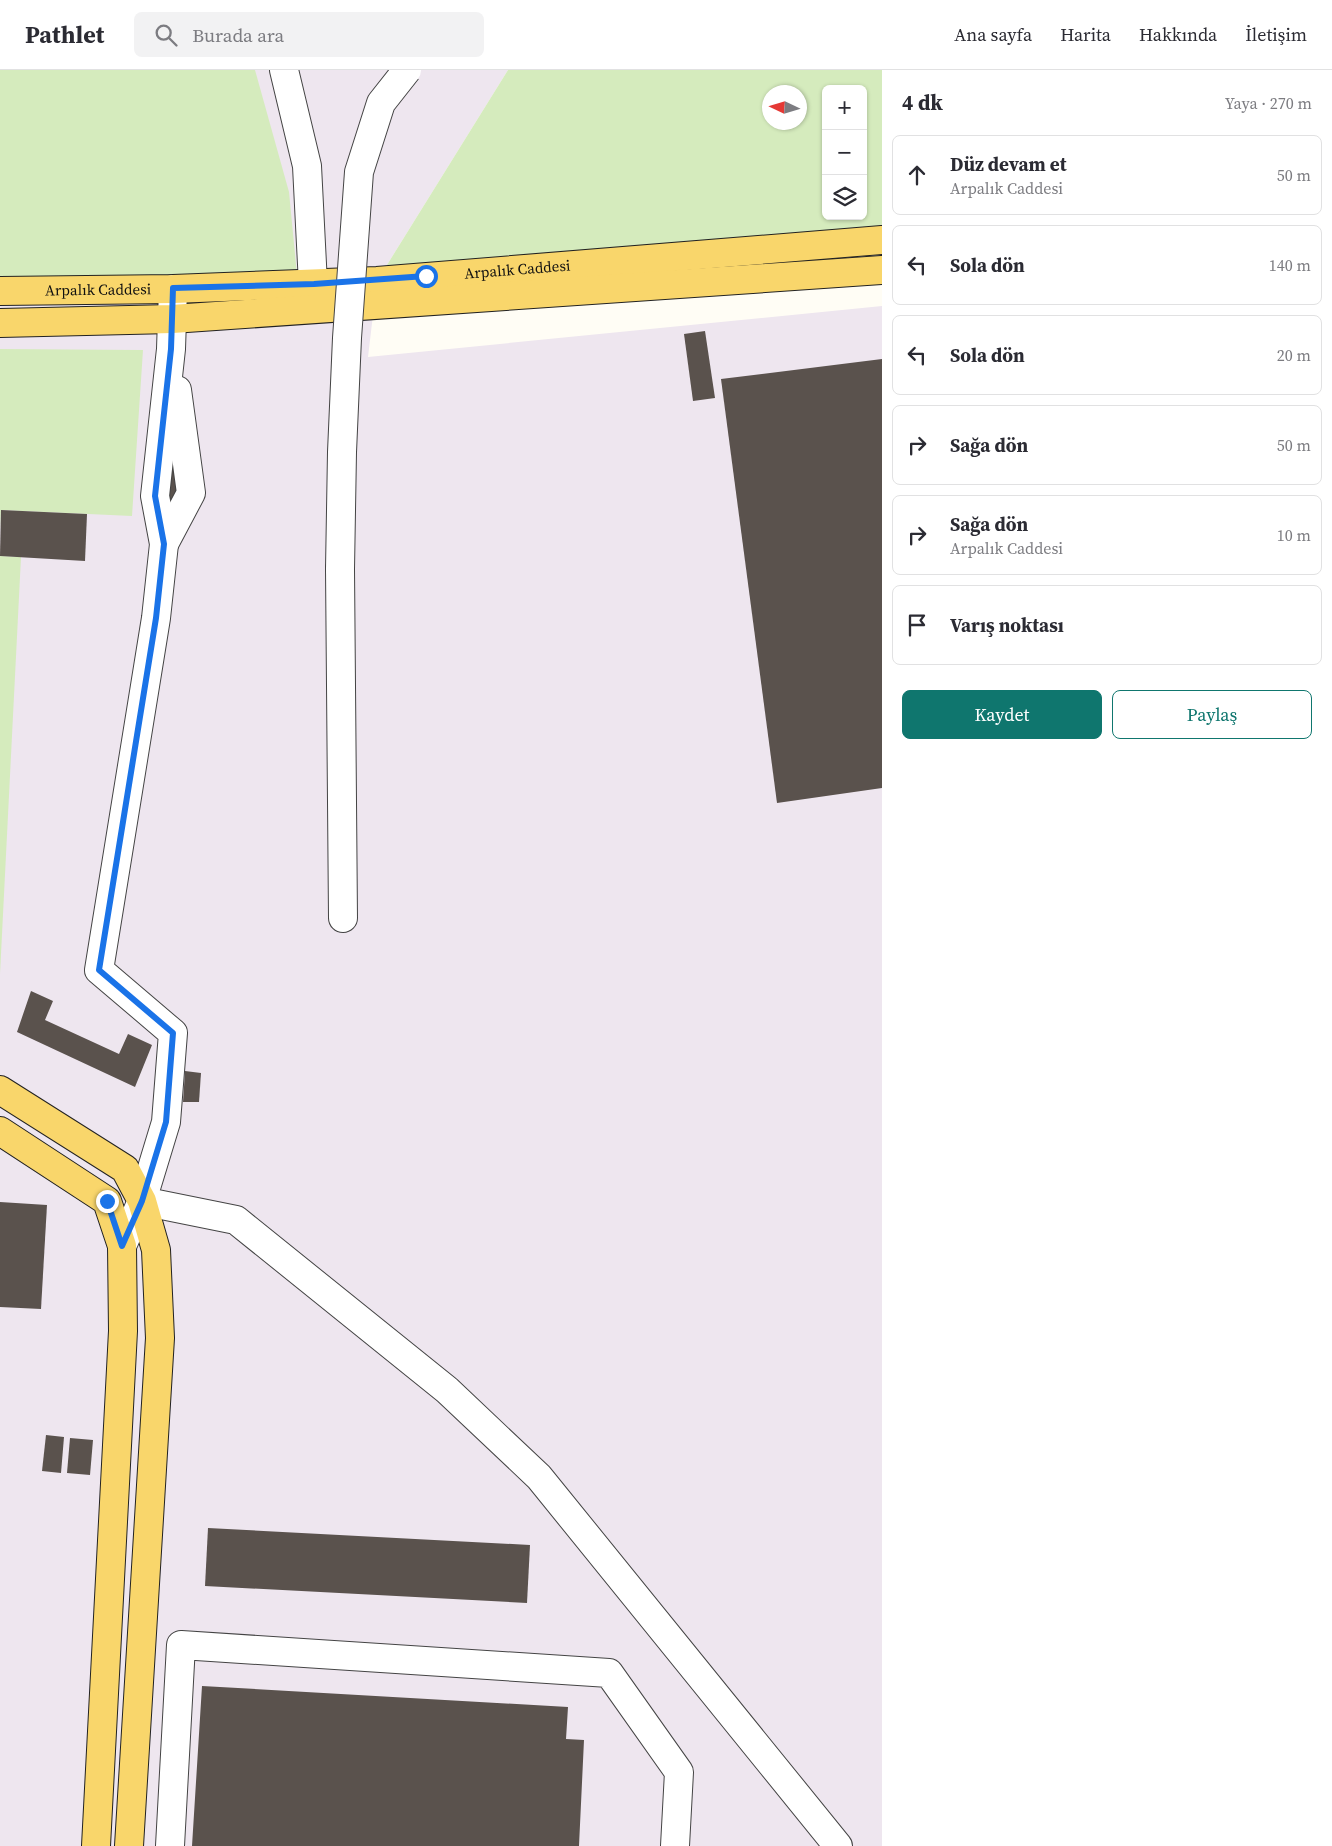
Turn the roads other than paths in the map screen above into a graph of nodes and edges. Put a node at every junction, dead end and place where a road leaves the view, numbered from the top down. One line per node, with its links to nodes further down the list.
1 (284, 70): 5 (street)
2 (407, 70): 12 (street, bridge)
3 (882, 240): 5 (main road, Arpalık Caddesi)
4 (882, 270): 8 (main road)
5 (314, 284): 6 (main road, Arpalık Caddesi)
6 (173, 288): 7 (main road, Arpalık Caddesi); 8 (street)
7 (0, 291)
8 (172, 319): 9 (main road); 10 (street)
9 (0, 323)
10 (171, 349): 11 (street); 11 (street)
11 (164, 544): 15 (street)
12 (343, 918)
13 (0, 1090): 15 (main road)
14 (0, 1131): 16 (main road)
15 (142, 1201): 16 (street); 18 (main road); 21 (street)
16 (122, 1246): 17 (main road)
17 (96, 1846)
18 (129, 1846)
19 (170, 1846): 20 (street)
20 (675, 1846)
21 (838, 1846)

